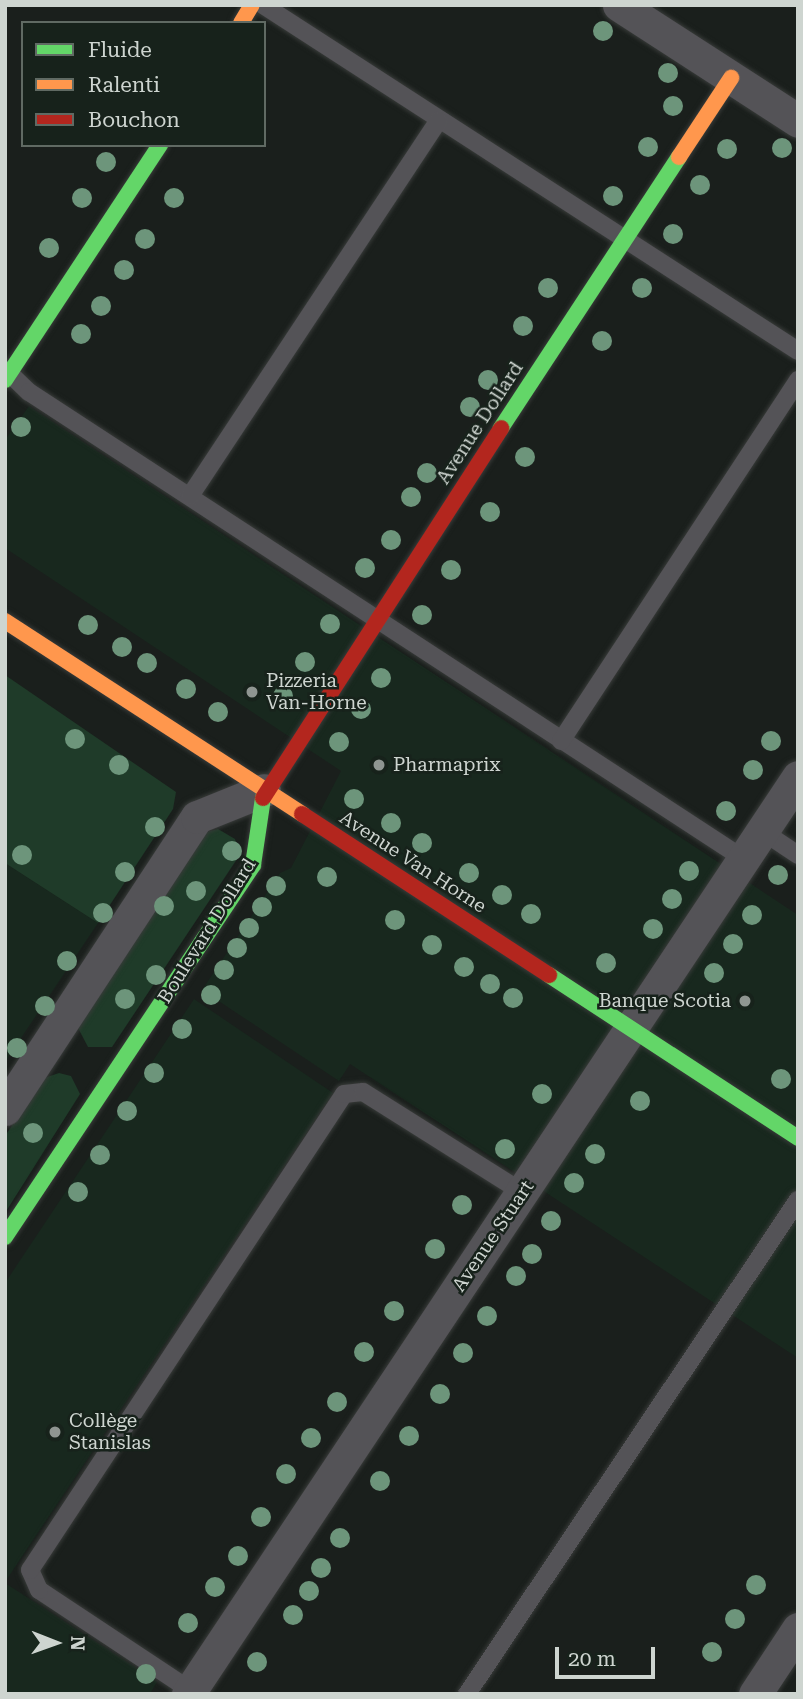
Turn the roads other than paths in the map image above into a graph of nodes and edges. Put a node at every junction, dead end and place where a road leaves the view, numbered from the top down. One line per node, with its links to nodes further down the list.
1 (252, 5): 4 (street)
2 (264, 5): 6 (lane)
3 (619, 5): 5 (street)
4 (242, 21)
5 (731, 78): 7 (street); 9 (street, Avenue Dollard)
6 (438, 121): 9 (lane); 13 (lane)
7 (798, 121)
8 (159, 147): 11 (street)
9 (624, 243): 10 (lane); 14 (street, Avenue Dollard)
10 (798, 351)
11 (7, 375): 13 (lane)
12 (798, 380): 16 (lane)
13 (190, 496): 14 (lane)
14 (378, 616): 16 (lane); 18 (street, Avenue Dollard)
15 (5, 621): 18 (street, Avenue Van Horne)
16 (561, 741): 21 (lane)
17 (798, 777): 19 (street, Avenue Stuart)
18 (264, 790): 22 (street, Avenue Van Horne); 23 (street); 27 (street, Boulevard Dollard)
19 (762, 831): 20 (lane); 21 (street, Avenue Stuart)
20 (798, 855)
21 (744, 859): 22 (street, Avenue Stuart)
22 (632, 1030): 24 (street, Avenue Van Horne); 25 (street, Avenue Stuart)
23 (5, 1109)
24 (798, 1138)
25 (522, 1192): 30 (street, Avenue Stuart); 30 (lane)
26 (798, 1200): 31 (lane)
27 (5, 1237)
28 (798, 1629): 29 (street)
29 (788, 1665): 32 (street)
30 (189, 1692)
31 (467, 1694)
32 (755, 1694)

